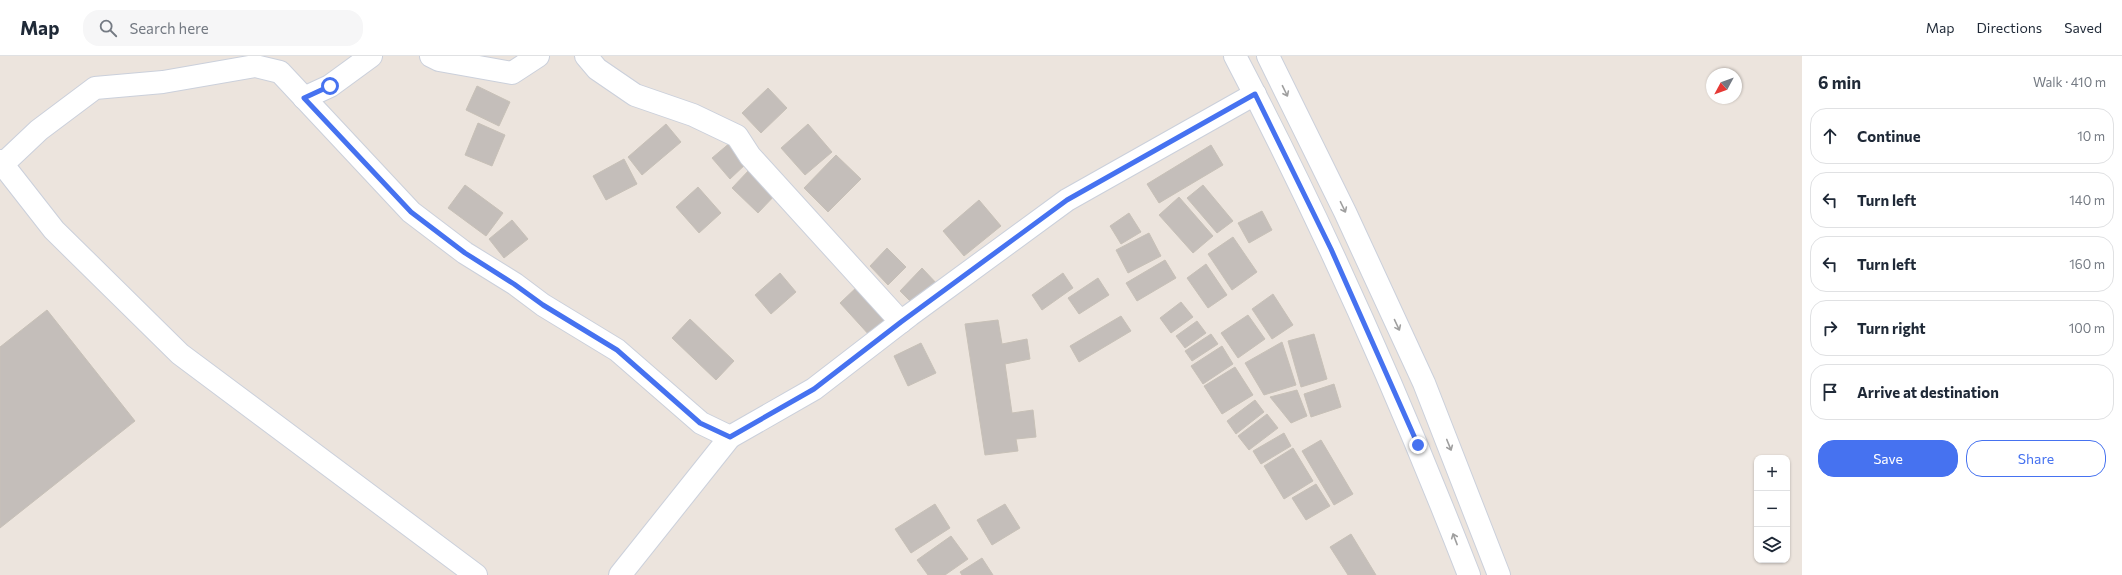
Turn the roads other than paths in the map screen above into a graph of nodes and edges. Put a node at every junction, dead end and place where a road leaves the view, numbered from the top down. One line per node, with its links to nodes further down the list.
1 (371, 56): 8 (street)
2 (431, 56): 3 (street)
3 (538, 56)
4 (586, 56): 10 (street)
5 (1235, 56): 7 (street)
6 (1268, 56): 15 (street, one-way to 15)
7 (1255, 94): 10 (street); 14 (street, one-way to 7)
8 (304, 98): 9 (street); 11 (street)
9 (1, 162): 12 (street)
10 (901, 322): 11 (street)
11 (730, 437): 13 (street)
12 (476, 575)
13 (620, 575)
14 (1469, 575)
15 (1499, 575)

